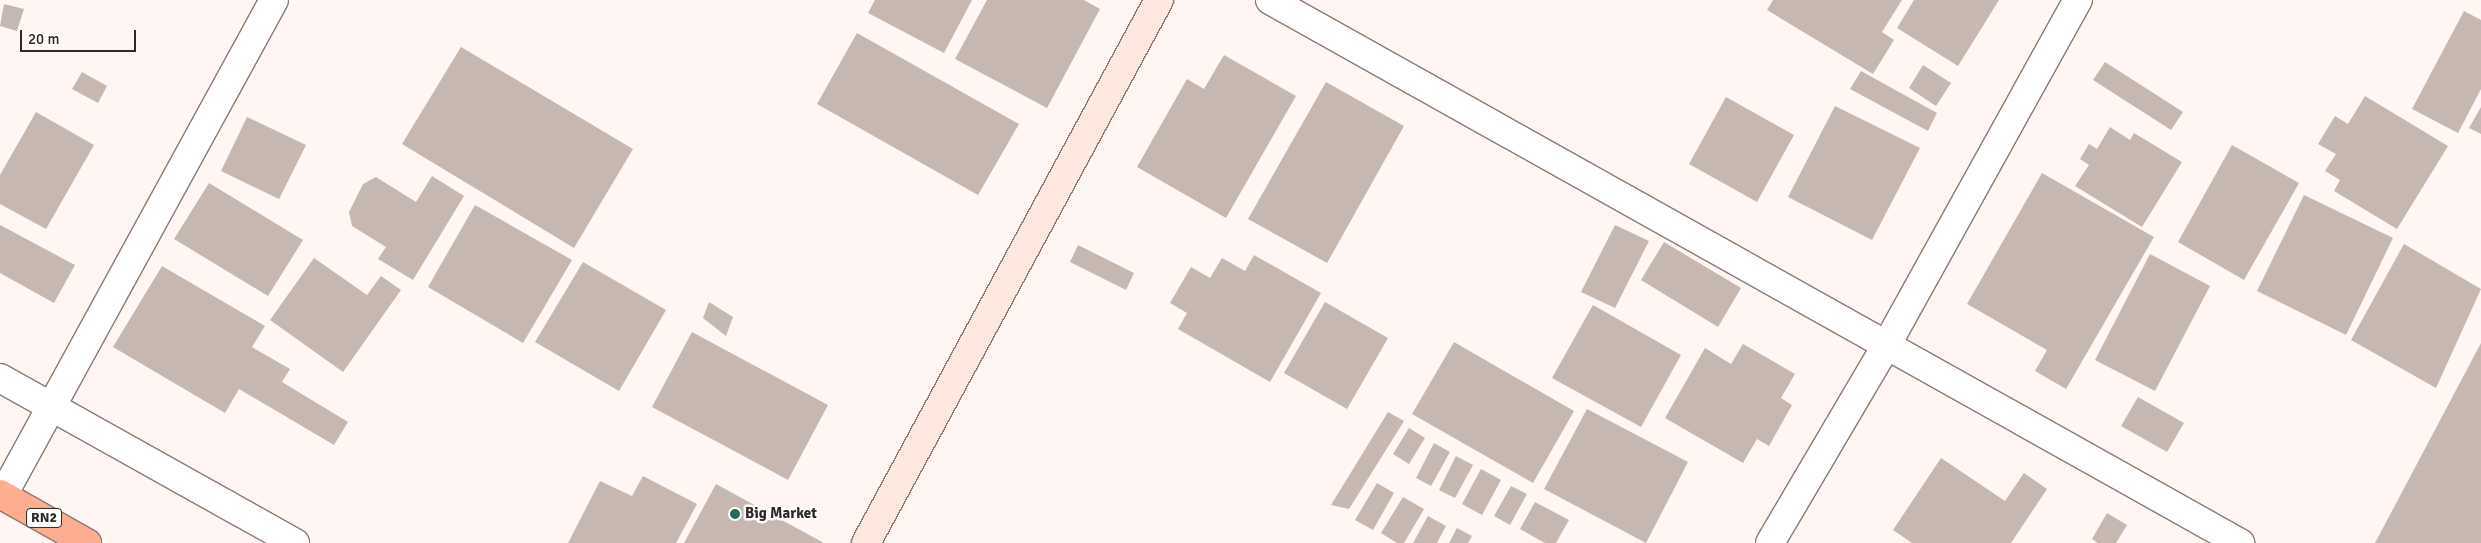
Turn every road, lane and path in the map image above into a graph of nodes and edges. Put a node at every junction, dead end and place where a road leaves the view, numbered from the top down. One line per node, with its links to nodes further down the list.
1 (274, 0): 7 (street)
2 (1159, 0): 11 (street)
3 (1270, 0): 5 (street)
4 (2078, 0): 5 (street)
5 (1886, 346): 12 (street); 13 (street)
6 (0, 378): 7 (street)
7 (51, 408): 8 (street); 10 (street)
8 (2, 494): 9 (highway, RN2)
9 (79, 541)
10 (295, 543)
11 (866, 543)
12 (1770, 543)
13 (2240, 543)

